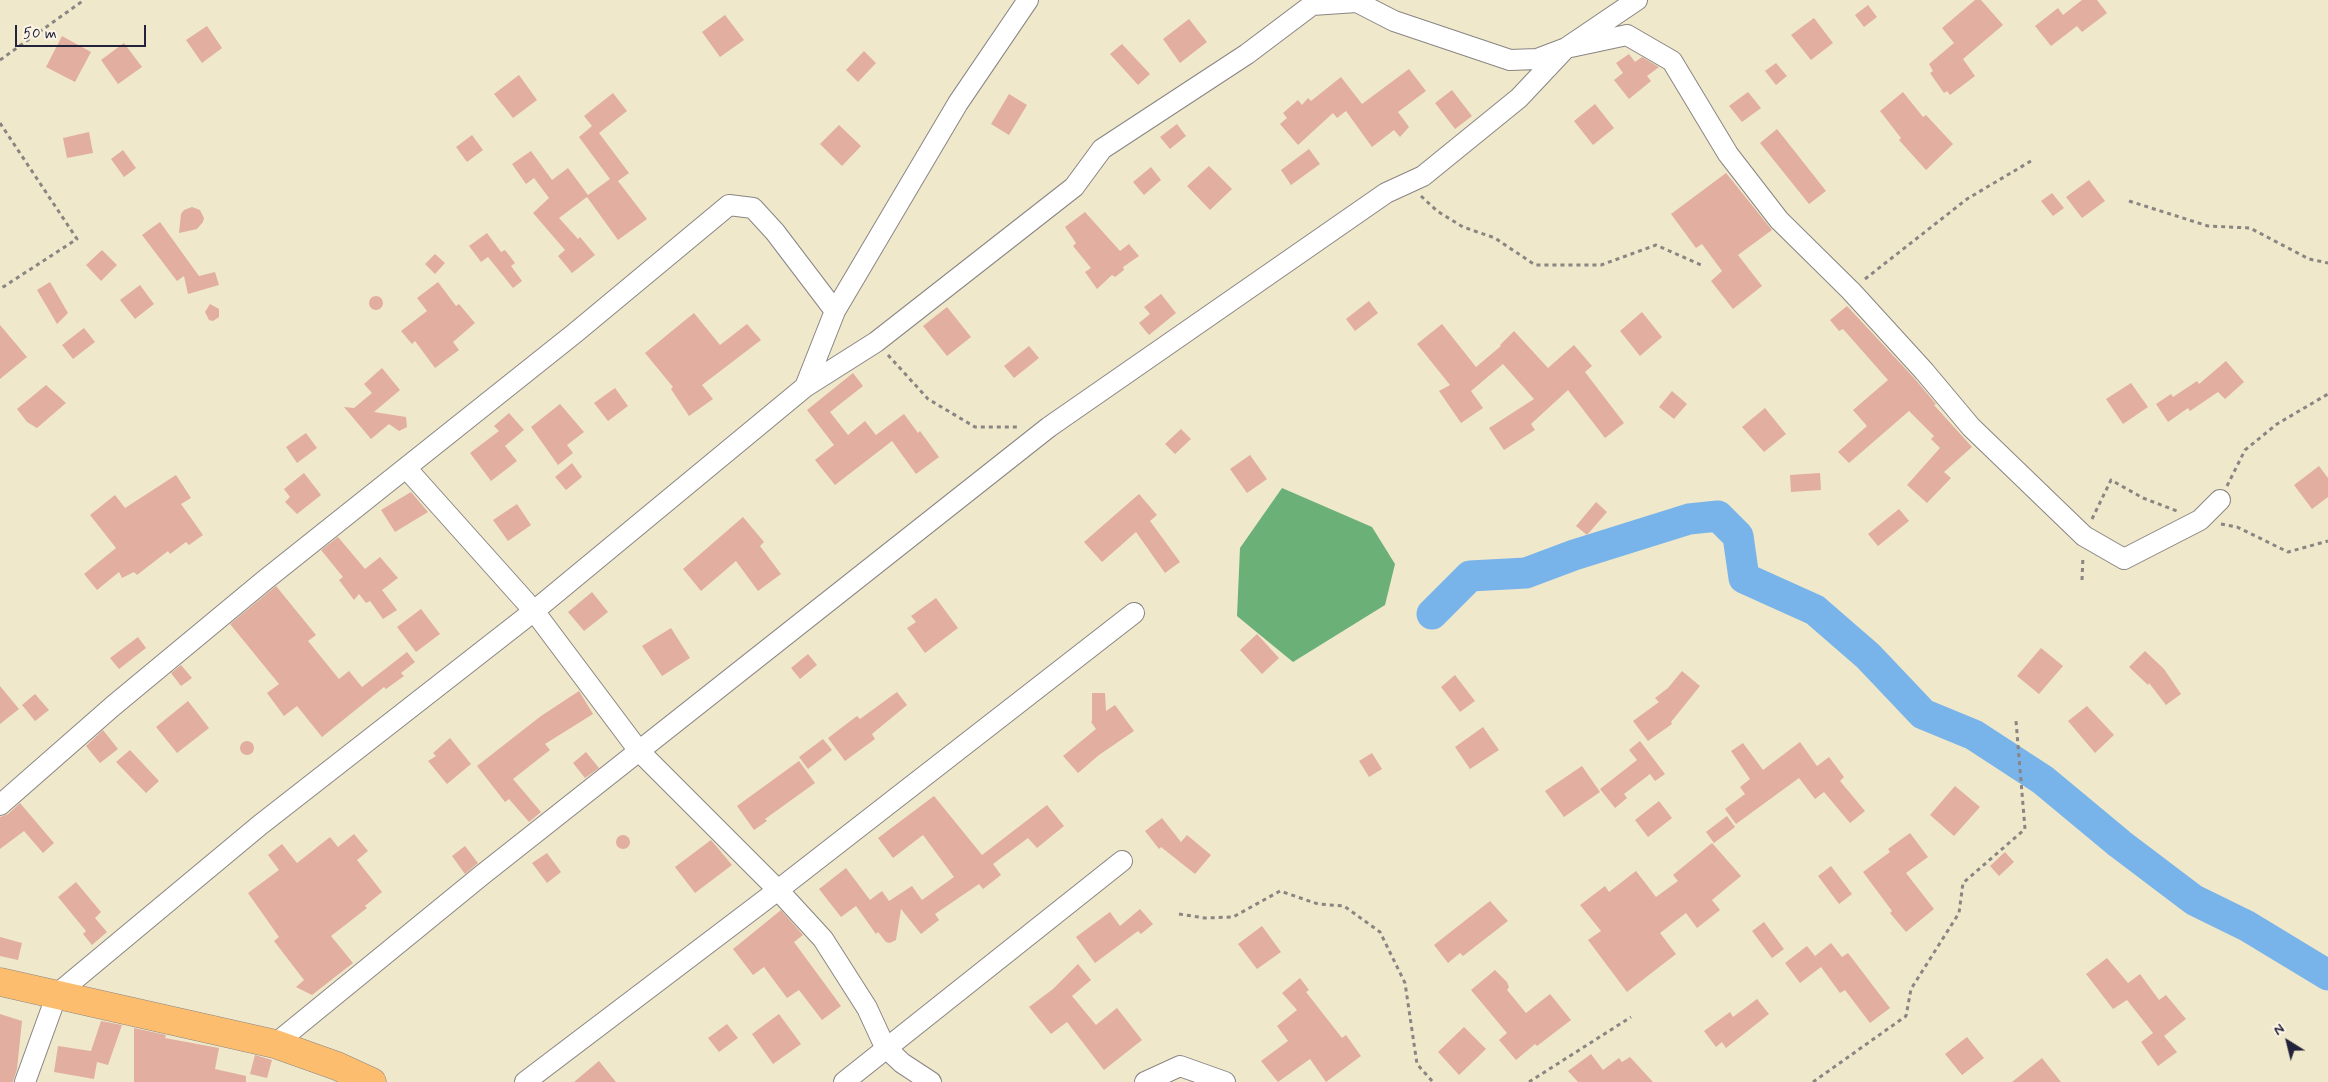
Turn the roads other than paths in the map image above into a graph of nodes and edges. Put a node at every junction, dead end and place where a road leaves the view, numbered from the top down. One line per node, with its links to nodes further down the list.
1 (1028, 0): 4 (street)
2 (1637, 0): 3 (street)
3 (1566, 48): 5 (street); 7 (street); 10 (street)
4 (835, 311): 5 (street); 6 (street)
5 (805, 387): 8 (street)
6 (407, 468): 8 (street); 11 (street)
7 (2220, 500)
8 (534, 611): 10 (street); 15 (street)
9 (1134, 613): 13 (street)
10 (639, 751): 13 (street); 16 (street)
11 (0, 805)
12 (1122, 861): 17 (street)
13 (778, 890): 17 (street); 21 (street)
14 (0, 982): 15 (highway)
15 (57, 994): 16 (highway); 19 (street)
16 (275, 1044): 18 (highway)
17 (886, 1047): 22 (street); 23 (street)
18 (341, 1074): 20 (highway)
19 (25, 1082)
20 (372, 1082)
21 (525, 1082)
22 (844, 1082)
23 (931, 1082)
24 (1145, 1082): 25 (street)
25 (1225, 1082)

